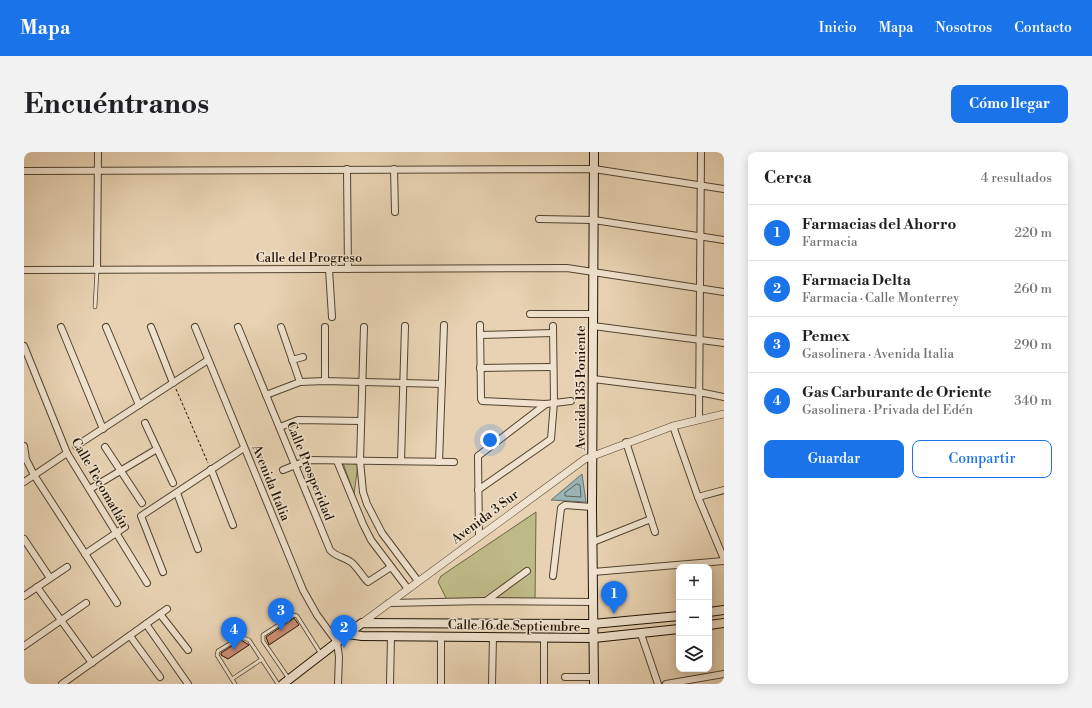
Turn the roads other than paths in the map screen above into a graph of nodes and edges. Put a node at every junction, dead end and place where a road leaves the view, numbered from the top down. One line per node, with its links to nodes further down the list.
1 (98, 152): 7 (street)
2 (594, 152): 6 (main road, Avenida 135 Poniente)
3 (701, 152): 9 (street)
4 (347, 169): 5 (street); 7 (street); 17 (street)
5 (394, 169): 6 (street); 11 (street)
6 (594, 169): 9 (street); 13 (main road, Avenida 135 Poniente)
7 (98, 170): 8 (street); 19 (street)
8 (24, 171)
9 (701, 186): 10 (street); 14 (street)
10 (724, 189)
11 (395, 212)
12 (539, 219): 13 (street)
13 (594, 220): 14 (street); 20 (main road, Avenida 135 Poniente)
14 (700, 237): 15 (street); 21 (street)
15 (724, 240)
16 (329, 269): 17 (street, Calle del Progreso); 19 (street, Calle del Progreso); 26 (street)
17 (348, 269): 20 (street, Calle del Progreso)
18 (24, 270): 19 (street, Calle del Progreso)
19 (98, 270): 23 (lane)
20 (593, 271): 21 (street, Calle del Progreso); 25 (main road, Avenida 135 Poniente)
21 (700, 289): 22 (street, Calle del Progreso); 42 (street)
22 (724, 292)
23 (95, 307)
24 (530, 314): 25 (street)
25 (593, 314): 31 (main road, Avenida 135 Poniente)
26 (332, 317)
27 (444, 325): 56 (street)
28 (480, 325): 41 (street)
29 (405, 326): 54 (street)
30 (553, 326): 40 (street)
31 (593, 326): 42 (street); 50 (main road, Avenida 135 Poniente)
32 (61, 327): 70 (street)
33 (106, 327): 63 (street)
34 (151, 327): 55 (street)
35 (195, 327): 46 (street, Avenida Italia)
36 (238, 327): 58 (street, Calle Prosperidad)
37 (281, 327): 47 (street)
38 (325, 327): 51 (street)
39 (364, 327): 52 (street)
40 (553, 333): 41 (street); 48 (street)
41 (480, 335): 49 (street)
42 (700, 340): 43 (street); 57 (street)
43 (724, 343)
44 (24, 346): 77 (street, Calle Tecomatlán)
45 (303, 357): 47 (street)
46 (208, 360): 55 (street); 75 (street, Avenida Italia)
47 (292, 360): 53 (street)
48 (553, 367): 49 (street); 61 (street)
49 (480, 368): 62 (street)
50 (593, 379): 57 (street); 78 (main road, Avenida 135 Poniente)
51 (325, 381): 52 (street); 53 (street)
52 (362, 381): 54 (street); 66 (street)
53 (300, 382): 58 (street)
54 (403, 382): 56 (street); 82 (street)
55 (173, 383): 63 (street)
56 (442, 384): 83 (street)
57 (699, 392): 59 (street); 65 (street)
58 (266, 395): 68 (street, Calle Prosperidad)
59 (724, 397)
60 (571, 400): 61 (street)
61 (554, 402): 62 (street); 93 (street)
62 (546, 404): 93 (street)
63 (139, 405): 70 (street)
64 (724, 414): 65 (street, Avenida 3 Sur)
65 (699, 420): 69 (street, Avenida 3 Sur)
66 (361, 421): 68 (street); 81 (street)
67 (145, 423): 76 (street)
68 (280, 426): 85 (street, Calle Prosperidad)
69 (673, 426): 71 (street, Avenida 3 Sur); 98 (street)
70 (103, 429): 73 (street)
71 (626, 442): 78 (street, Avenida 3 Sur); 101 (street)
72 (24, 446): 79 (street)
73 (76, 446)
74 (105, 447): 88 (street)
75 (244, 448): 86 (street); 150 (street, Avenida Italia)
76 (157, 449): 88 (street); 91 (street)
77 (67, 453): 89 (street); 92 (street, Calle Tecomatlán)
78 (593, 454): 100 (main road, Avenida 135 Poniente); 106 (street, Avenida 3 Sur)
79 (25, 458): 89 (street)
80 (337, 461): 81 (street); 85 (street); 97 (street)
81 (360, 461): 82 (street); 95 (street)
82 (401, 461): 83 (street)
83 (439, 462): 84 (street)
84 (454, 462)
85 (296, 464): 87 (street); 114 (street, Calle Prosperidad)
86 (211, 469): 96 (street); 102 (street)
87 (283, 470)
88 (121, 471): 92 (street); 99 (street)
89 (34, 475): 90 (street); 111 (street)
90 (24, 482)
91 (173, 483)
92 (90, 489): 105 (street, Calle Tecomatlán)
93 (478, 490): 106 (street)
94 (724, 490): 98 (street)
95 (363, 492): 97 (street); 120 (street)
96 (177, 493): 110 (street); 115 (street)
97 (351, 497): 114 (street)
98 (698, 497): 109 (street)
99 (142, 503)
100 (592, 507): 108 (main road, Avenida 135 Poniente); 118 (street)
101 (651, 519): 104 (street); 108 (street)
102 (233, 525)
103 (125, 527): 105 (street)
104 (655, 532)
105 (116, 533): 111 (street); 121 (street, Calle Tecomatlán)
106 (479, 536): 120 (street, Avenida 3 Sur)
107 (24, 539): 119 (street)
108 (593, 542): 117 (main road, Avenida 135 Poniente)
109 (722, 548): 112 (street)
110 (198, 549)
111 (85, 554): 128 (street)
112 (724, 560): 117 (street)
113 (66, 567): 119 (street)
114 (392, 567): 123 (street)
115 (163, 572)
116 (527, 572): 125 (street)
117 (593, 572): 126 (main road, Avenida 135 Poniente)
118 (553, 576)
119 (50, 578): 122 (street)
120 (418, 581): 123 (street, Avenida 3 Sur)
121 (147, 583)
122 (37, 587): 124 (street); 135 (street)
123 (408, 589): 129 (street, Avenida 3 Sur)
124 (24, 596)
125 (485, 601): 126 (street); 129 (street)
126 (593, 602): 139 (main road, Avenida 135 Poniente)
127 (86, 603): 135 (street)
128 (117, 603)
129 (389, 603): 136 (street, Avenida 3 Sur)
130 (166, 610): 133 (street)
131 (724, 610): 132 (main road)
132 (712, 612)
133 (160, 614): 138 (street); 152 (street)
134 (676, 616): 139 (main road, Calle 16 de Septiembre)
135 (61, 620): 151 (street); 155 (street)
136 (362, 623): 139 (main road, Calle 16 de Septiembre); 142 (main road, Avenida 3 Sur)
137 (724, 623): 140 (main road)
138 (146, 624): 144 (street); 163 (street)
139 (593, 624): 149 (main road, Avenida 135 Poniente)
140 (712, 625)
141 (676, 629): 143 (main road, Calle 16 de Septiembre)
142 (348, 634): 145 (main road, Calle 16 de Septiembre); 150 (main road, Avenida 3 Sur)
143 (642, 634): 149 (main road, Calle 16 de Septiembre); 171 (street)
144 (130, 636): 155 (street); 157 (street)
145 (391, 636): 146 (main road, Calle 16 de Septiembre); 167 (street)
146 (441, 637): 147 (main road, Calle 16 de Septiembre); 168 (street)
147 (493, 638): 148 (main road, Calle 16 de Septiembre); 169 (street)
148 (544, 638): 149 (main road, Calle 16 de Septiembre); 170 (street)
149 (594, 638): 160 (main road, Avenida 135 Poniente)
150 (337, 642): 153 (main road, Avenida 3 Sur); 166 (street)
151 (24, 646)
152 (188, 650)
153 (321, 654): 161 (main road, Avenida 3 Sur); 161 (lane)
154 (262, 659): 159 (lane); 159 (lane); 165 (lane)
155 (92, 663): 162 (street)
156 (724, 674): 172 (street)
157 (160, 677)
158 (565, 677): 160 (street)
159 (232, 679): 164 (lane)
160 (594, 680)
161 (287, 682)
162 (62, 684)
163 (188, 684)
164 (235, 684)
165 (278, 684)
166 (338, 684)
167 (390, 684)
168 (441, 684)
169 (492, 684)
170 (544, 684)
171 (658, 684)
172 (666, 684)

